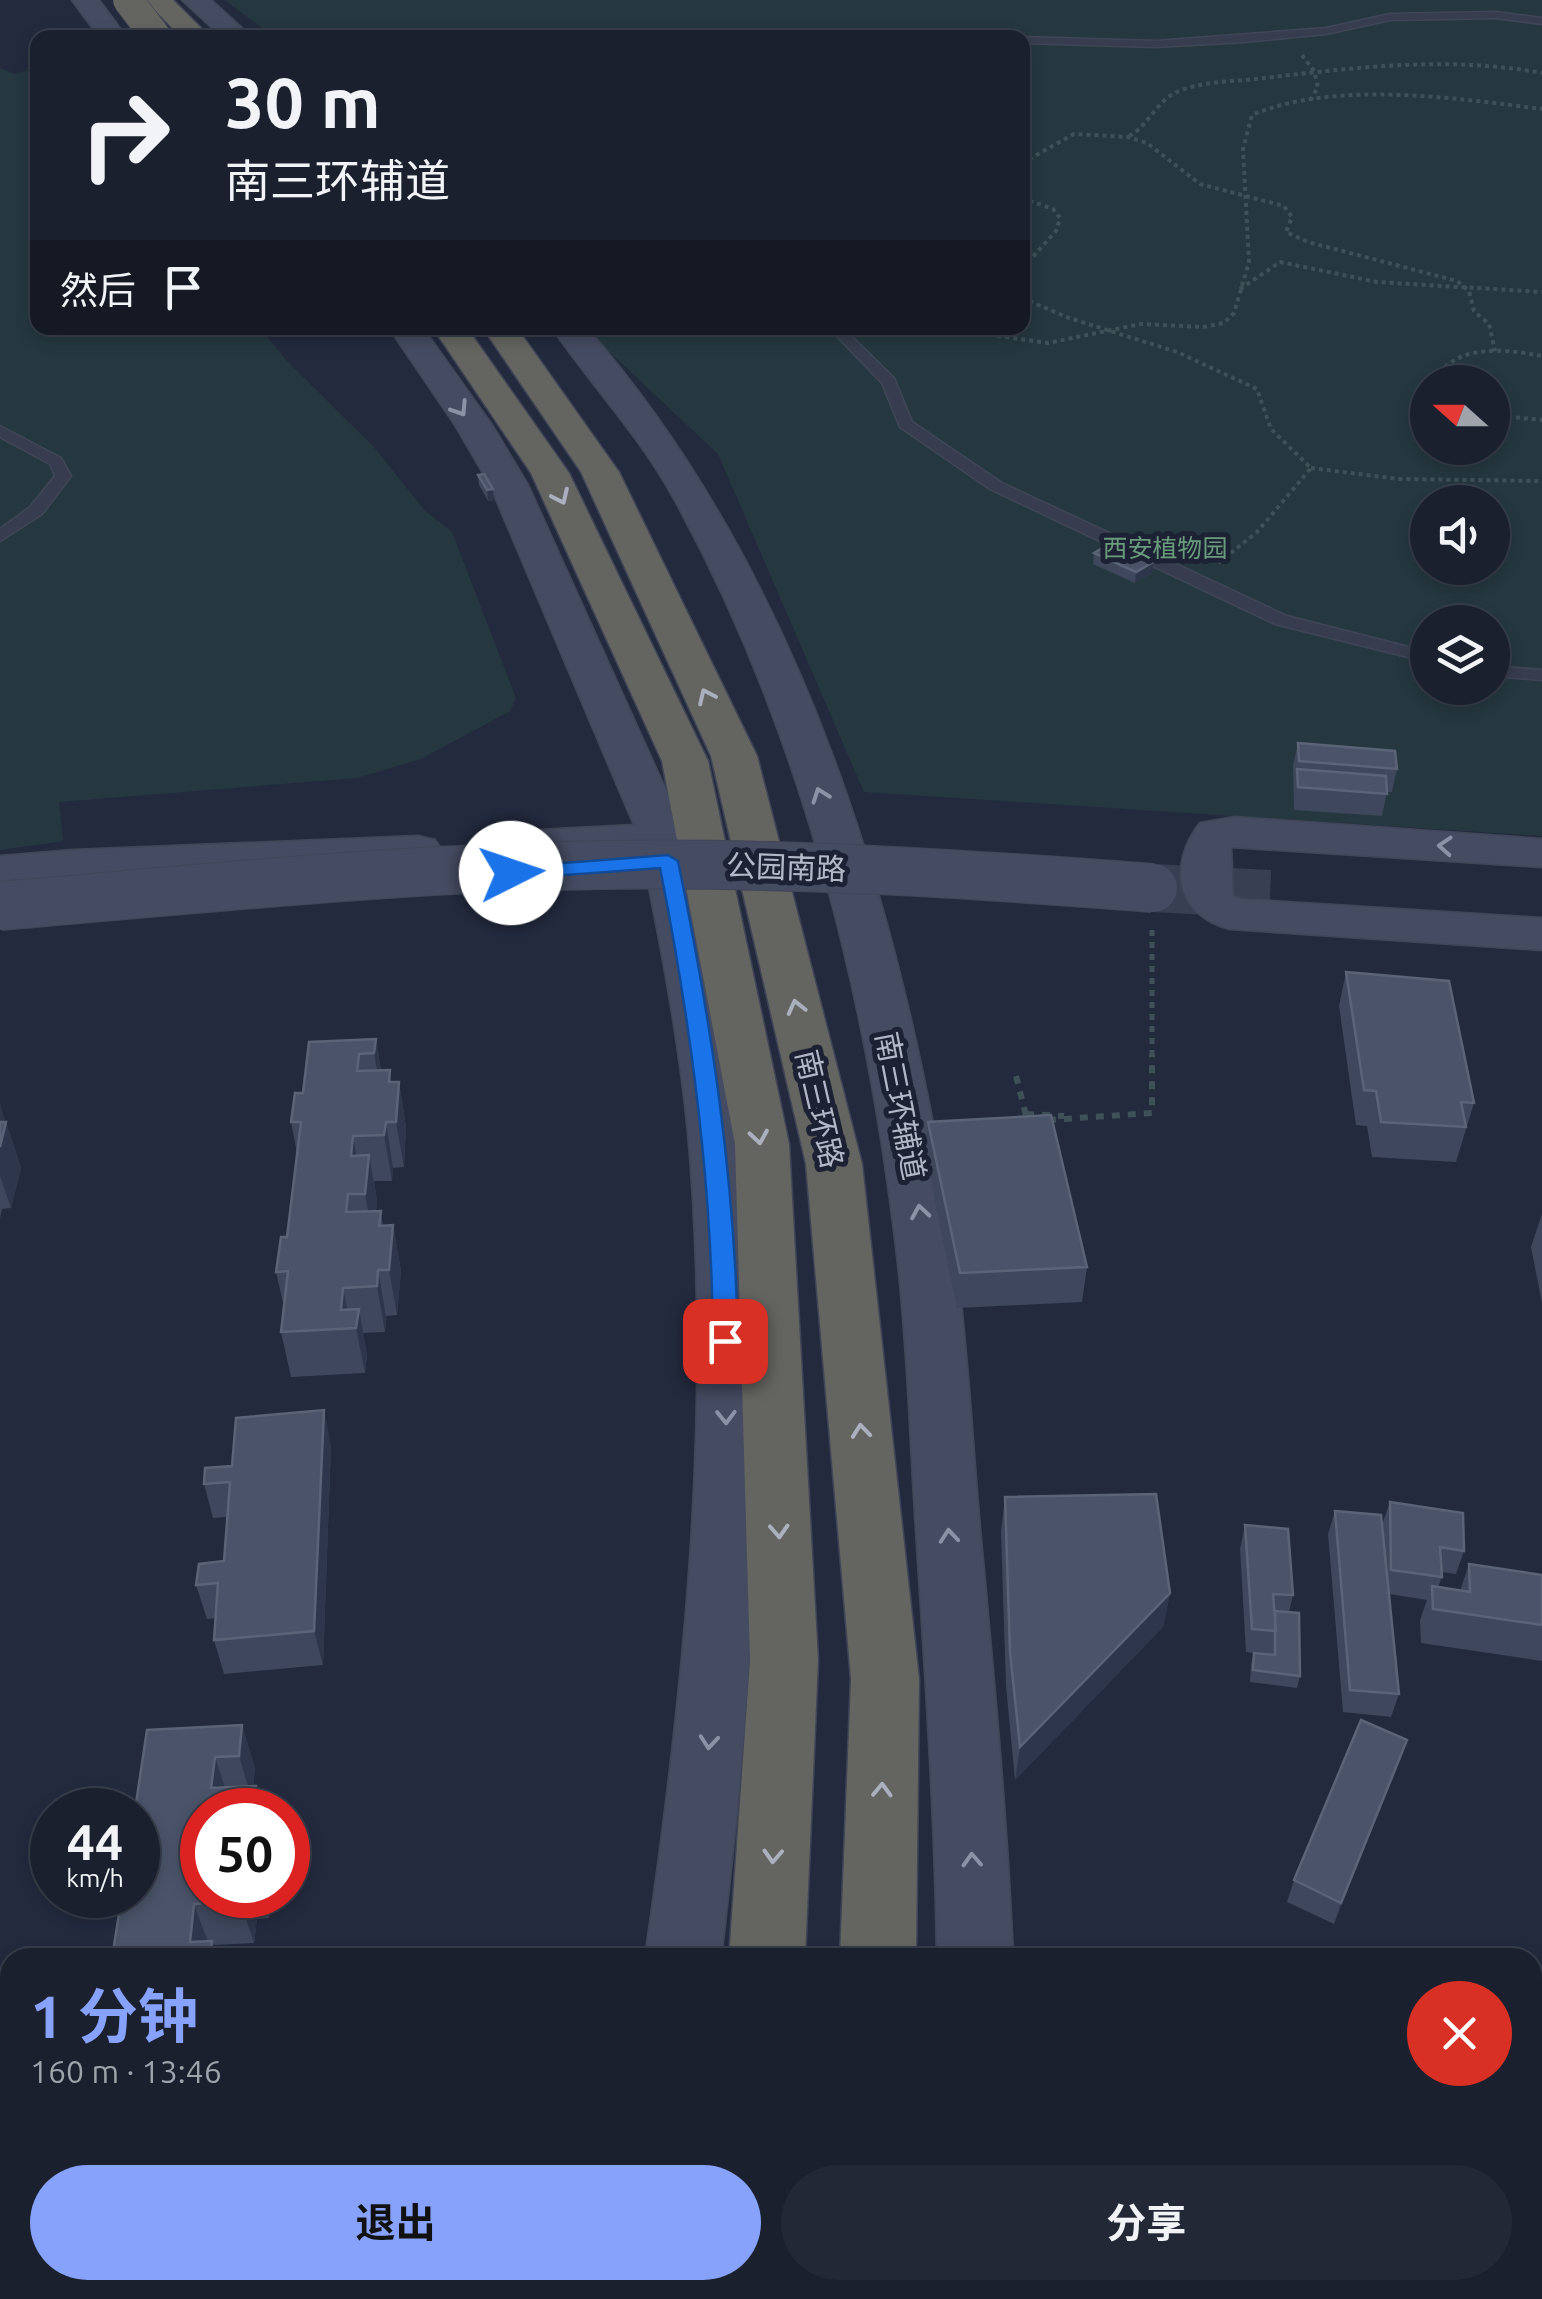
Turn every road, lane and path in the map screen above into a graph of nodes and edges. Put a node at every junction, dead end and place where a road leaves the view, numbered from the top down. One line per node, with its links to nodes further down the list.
1 (86, 0): 6 (main road)
2 (128, 0): 7 (highway, bridge)
3 (158, 0): 8 (highway)
4 (195, 0): 9 (main road)
5 (1542, 20): 10 (lane)
6 (108, 30)
7 (151, 30)
8 (190, 30)
9 (231, 30)
10 (1286, 35): 11 (lane); 12 (path)
11 (1030, 40)
12 (1314, 72): 13 (path); 14 (path); 16 (path)
13 (1542, 73)
14 (1310, 102): 15 (path); 18 (path)
15 (1542, 110)
16 (1128, 137): 17 (path); 18 (path)
17 (1030, 158)
18 (1243, 192): 21 (path); 22 (path)
19 (1030, 201): 20 (path)
20 (1030, 260)
21 (1238, 290): 22 (path); 25 (path)
22 (1469, 291): 23 (path); 32 (path)
23 (1542, 292)
24 (1030, 301): 25 (path)
25 (1102, 330): 31 (path); 38 (path)
26 (411, 335): 45 (main road, one-way to 45)
27 (455, 335): 56 (highway, 南三环路, one-way to 56)
28 (505, 335): 57 (highway, 南三环路, one-way to 28)
29 (576, 335): 58 (main road, 南三环辅道, one-way to 29)
30 (843, 335): 41 (lane)
31 (991, 335)
32 (1495, 352): 33 (path); 34 (path)
33 (1542, 356)
34 (1446, 365)
35 (1510, 417): 36 (path)
36 (1542, 420)
37 (0, 431): 40 (lane)
38 (1312, 468): 39 (path); 41 (path)
39 (1542, 481)
40 (0, 536)
41 (1190, 580): 42 (lane)
42 (1410, 652)
43 (1510, 672): 44 (lane)
44 (1542, 675)
45 (665, 850): 47 (main road); 51 (main road); 55 (main road, one-way to 55)
46 (1542, 853): 53 (main road, one-way to 53)
47 (0, 872)
48 (0, 881): 50 (main road, 公园南路)
49 (1542, 885): 52 (main road)
50 (1152, 893): 51 (main road, 公园南路, bridge); 54 (path)
51 (0, 909)
52 (1542, 910)
53 (1542, 934)
54 (1016, 1076)
55 (684, 1948)
56 (769, 1948)
57 (878, 1948)
58 (975, 1948)

